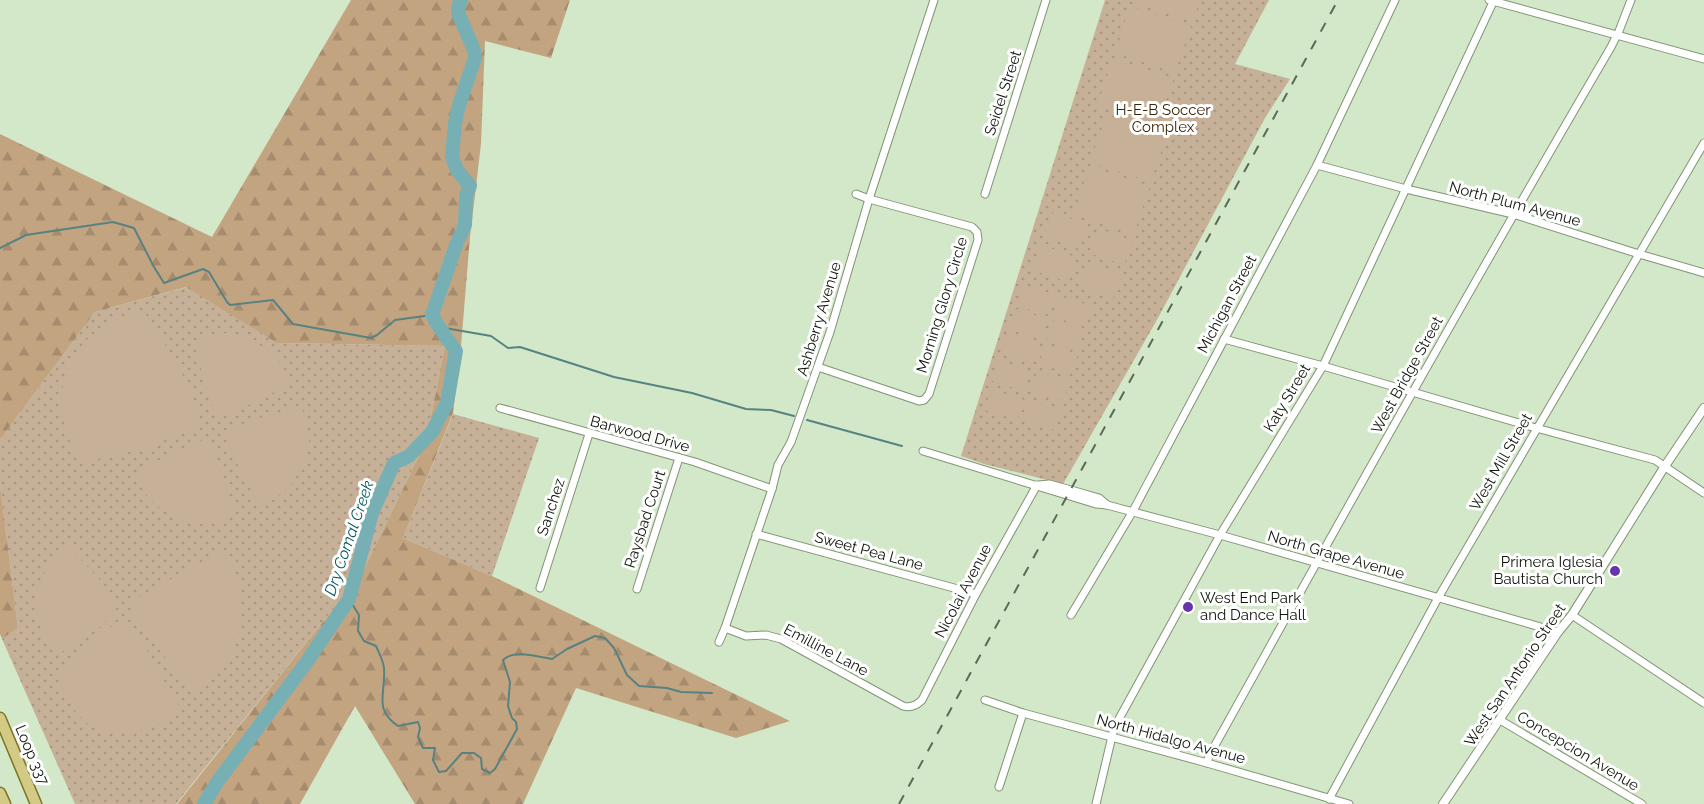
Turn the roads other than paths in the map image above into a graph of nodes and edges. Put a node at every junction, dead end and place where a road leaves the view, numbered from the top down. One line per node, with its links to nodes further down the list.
1 (934, 0): 13 (street, Ashberry Avenue)
2 (1046, 0): 12 (street, Seidel Street)
3 (1395, 0): 9 (street, Michigan Street)
4 (1492, 0): 6 (street); 10 (street, Katy Street)
5 (1631, 0): 6 (street, West Bridge Street)
6 (1617, 34): 7 (street); 14 (street, West Bridge Street)
7 (1704, 59)
8 (1704, 143): 15 (street, West Mill Street)
9 (1317, 165): 10 (street, North Plum Avenue); 17 (street, Michigan Street)
10 (1406, 189): 14 (street, North Plum Avenue); 18 (street, Katy Street)
11 (856, 194): 13 (street, Morning Glory Circle)
12 (985, 194)
13 (869, 199): 19 (street, Ashberry Avenue); 19 (street, Morning Glory Circle)
14 (1513, 214): 15 (street, North Plum Avenue); 20 (street, West Bridge Street)
15 (1639, 254): 16 (street, North Plum Avenue); 23 (street, West Mill Street)
16 (1704, 273)
17 (1224, 339): 18 (street); 31 (street, Michigan Street)
18 (1323, 366): 20 (street); 33 (street, Katy Street)
19 (818, 367): 29 (street, Ashberry Avenue)
20 (1413, 392): 23 (street); 34 (street, West Bridge Street)
21 (500, 408): 24 (street, Barwood Drive)
22 (1704, 408): 27 (street, West San Antonio Street)
23 (1536, 428): 27 (street); 38 (street, West Mill Street)
24 (589, 434): 26 (street, Barwood Drive); 35 (street, Sanchez)
25 (923, 451): 28 (street, North Grape Avenue)
26 (679, 458): 29 (street, Barwood Drive); 36 (street, Raysbad Court)
27 (1665, 466): 30 (street); 40 (street, West San Antonio Street)
28 (1037, 485): 31 (street, North Grape Avenue); 37 (street, Nicolai Avenue)
29 (772, 489): 32 (street, Ashberry Avenue)
30 (1704, 493)
31 (1133, 511): 33 (street, North Grape Avenue); 39 (street, Michigan Street)
32 (756, 534): 37 (street, Sweet Pea Lane); 41 (street, Ashberry Avenue)
33 (1220, 535): 34 (street, North Grape Avenue); 50 (street, Katy Street)
34 (1316, 563): 38 (street, North Grape Avenue); 51 (street, West Bridge Street)
35 (540, 588)
36 (637, 589)
37 (976, 594): 46 (street, Nicolai Avenue)
38 (1438, 598): 42 (street, North Grape Avenue); 54 (street, West Mill Street)
39 (1071, 615)
40 (1572, 615): 42 (street, West San Antonio Street); 45 (street)
41 (725, 628): 43 (street, Ashberry Avenue); 46 (street, Emilline Lane)
42 (1558, 632): 49 (street, West San Antonio Street)
43 (719, 642)
44 (985, 699): 47 (street, North Hidalgo Avenue)
45 (1704, 703)
46 (911, 706)
47 (1023, 713): 50 (street, North Hidalgo Avenue); 52 (street)
48 (0, 718): 56 (main road, Loop 337)
49 (1500, 720): 59 (street, West San Antonio Street); 60 (street, Concepcion Avenue)
50 (1111, 737): 51 (street, North Hidalgo Avenue); 57 (street, Katy Street)
51 (1207, 763): 54 (street, North Hidalgo Avenue)
52 (999, 787)
53 (0, 793): 55 (main road)
54 (1329, 799): 58 (street, North Hidalgo Avenue)
55 (5, 804)
56 (36, 804)
57 (1096, 804)
58 (1349, 804)
59 (1443, 804)
60 (1642, 804)

